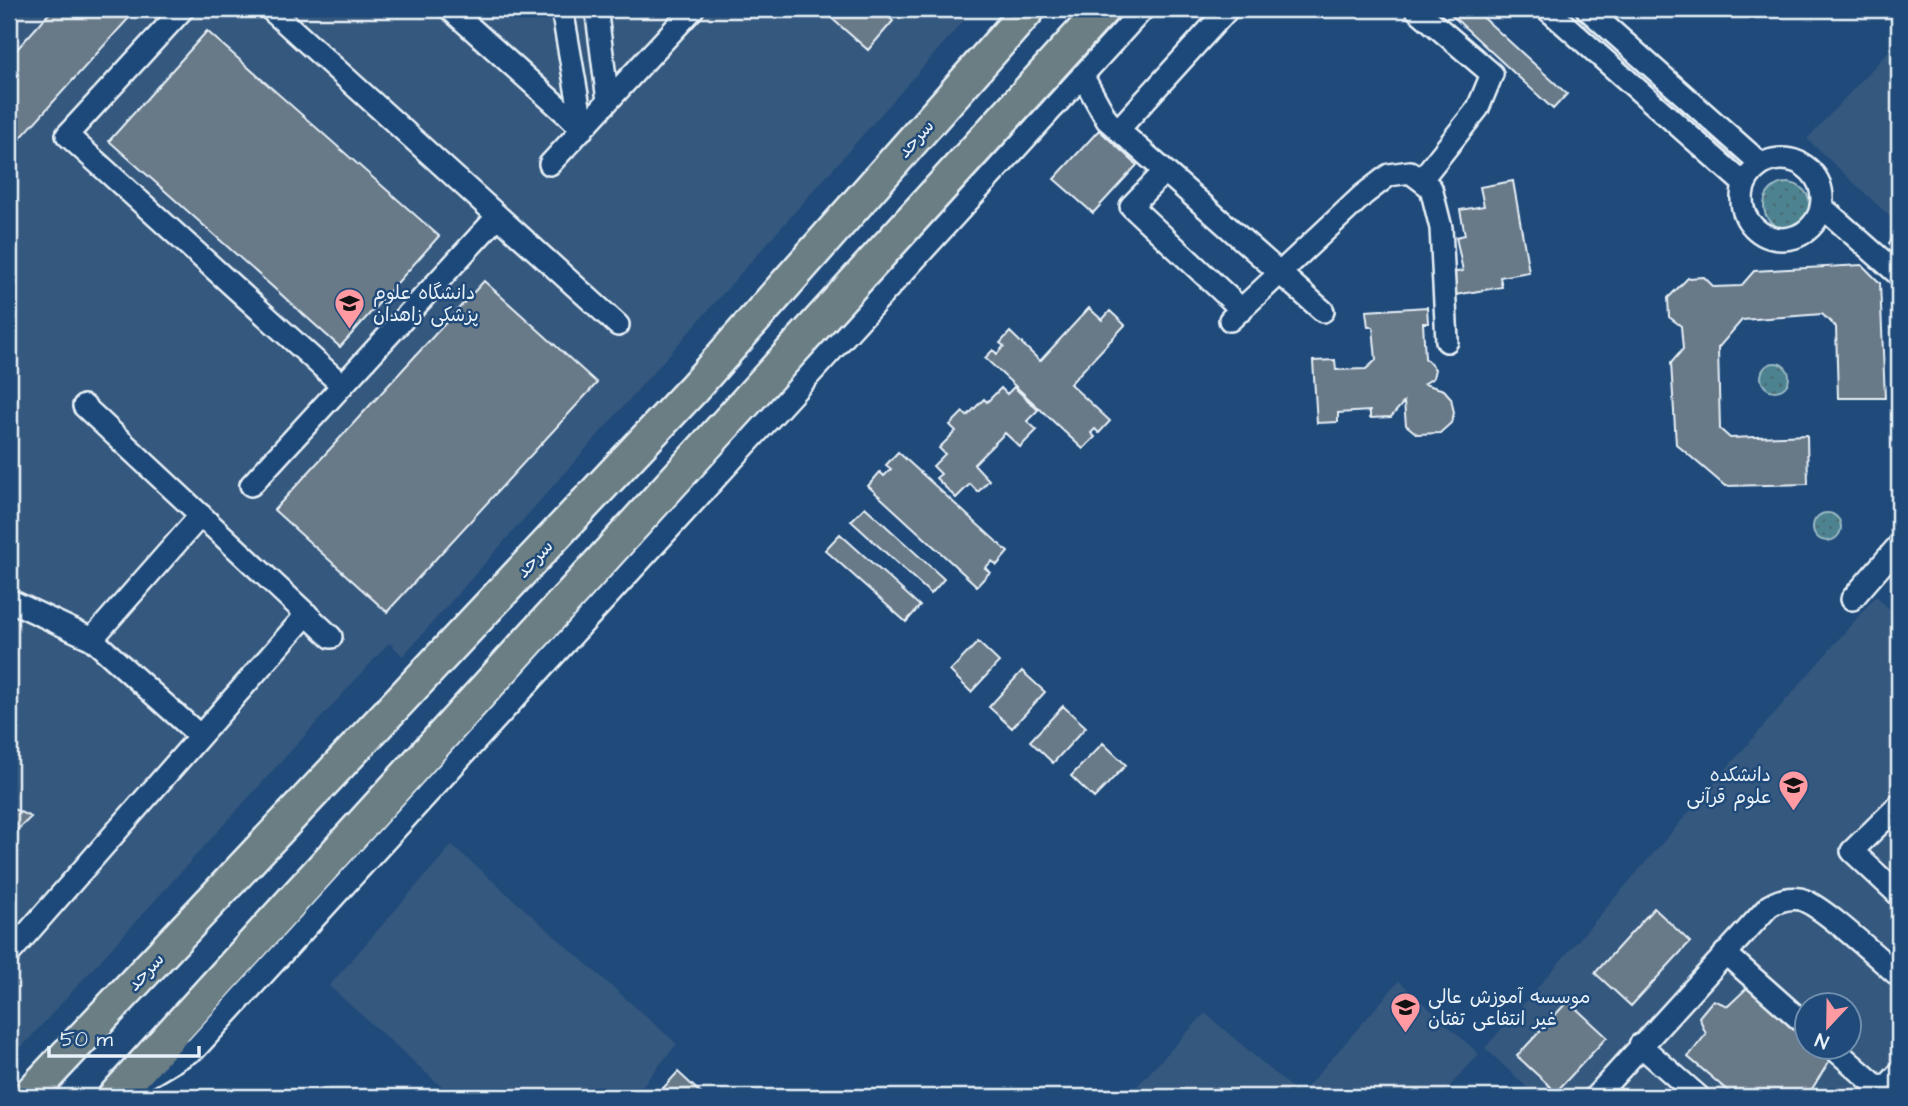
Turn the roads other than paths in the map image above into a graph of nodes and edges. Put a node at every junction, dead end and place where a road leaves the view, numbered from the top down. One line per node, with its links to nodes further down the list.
1 (183, 9): 30 (street)
2 (270, 9): 24 (street)
3 (450, 9): 16 (street)
4 (562, 9): 16 (street)
5 (602, 9): 15 (street)
6 (691, 9): 15 (street)
7 (1029, 9): 52 (highway, سرحد)
8 (1103, 9): 51 (highway)
9 (1143, 9): 14 (street)
10 (1228, 9): 17 (street)
11 (1416, 9): 21 (street)
12 (1548, 9): 22 (street)
13 (1587, 9): 19 (street)
14 (1082, 75): 17 (street); 51 (street)
15 (608, 101): 16 (street)
16 (583, 129): 18 (street)
17 (1118, 130): 20 (street)
18 (550, 164)
19 (1761, 164): 22 (street); 23 (street)
20 (1165, 171): 25 (street); 25 (street)
21 (1421, 180): 25 (street); 29 (street)
22 (1744, 184): 23 (street)
23 (1821, 206): 26 (street)
24 (498, 216): 28 (street); 30 (street)
25 (1281, 274): 27 (street)
26 (1899, 275)
27 (1323, 311)
28 (618, 325)
29 (1447, 341)
30 (342, 385): 32 (street)
31 (84, 406): 33 (street)
32 (251, 485)
33 (201, 515): 37 (street); 39 (street)
34 (1899, 545): 35 (street)
35 (1852, 599)
36 (9, 600): 39 (street)
37 (307, 614): 38 (street); 40 (street)
38 (331, 637)
39 (93, 639): 40 (street)
40 (200, 736): 44 (street)
41 (1899, 805): 42 (street)
42 (1899, 895)
43 (1725, 953): 45 (street); 46 (street); 47 (street)
44 (9, 954)
45 (1899, 976)
46 (1792, 1012)
47 (1640, 1045): 53 (street); 54 (street)
48 (1846, 1060): 50 (street)
49 (1899, 1073): 50 (street)
50 (1883, 1095)
51 (116, 1096)
52 (27, 1097)
53 (1595, 1097)
54 (1699, 1097)

